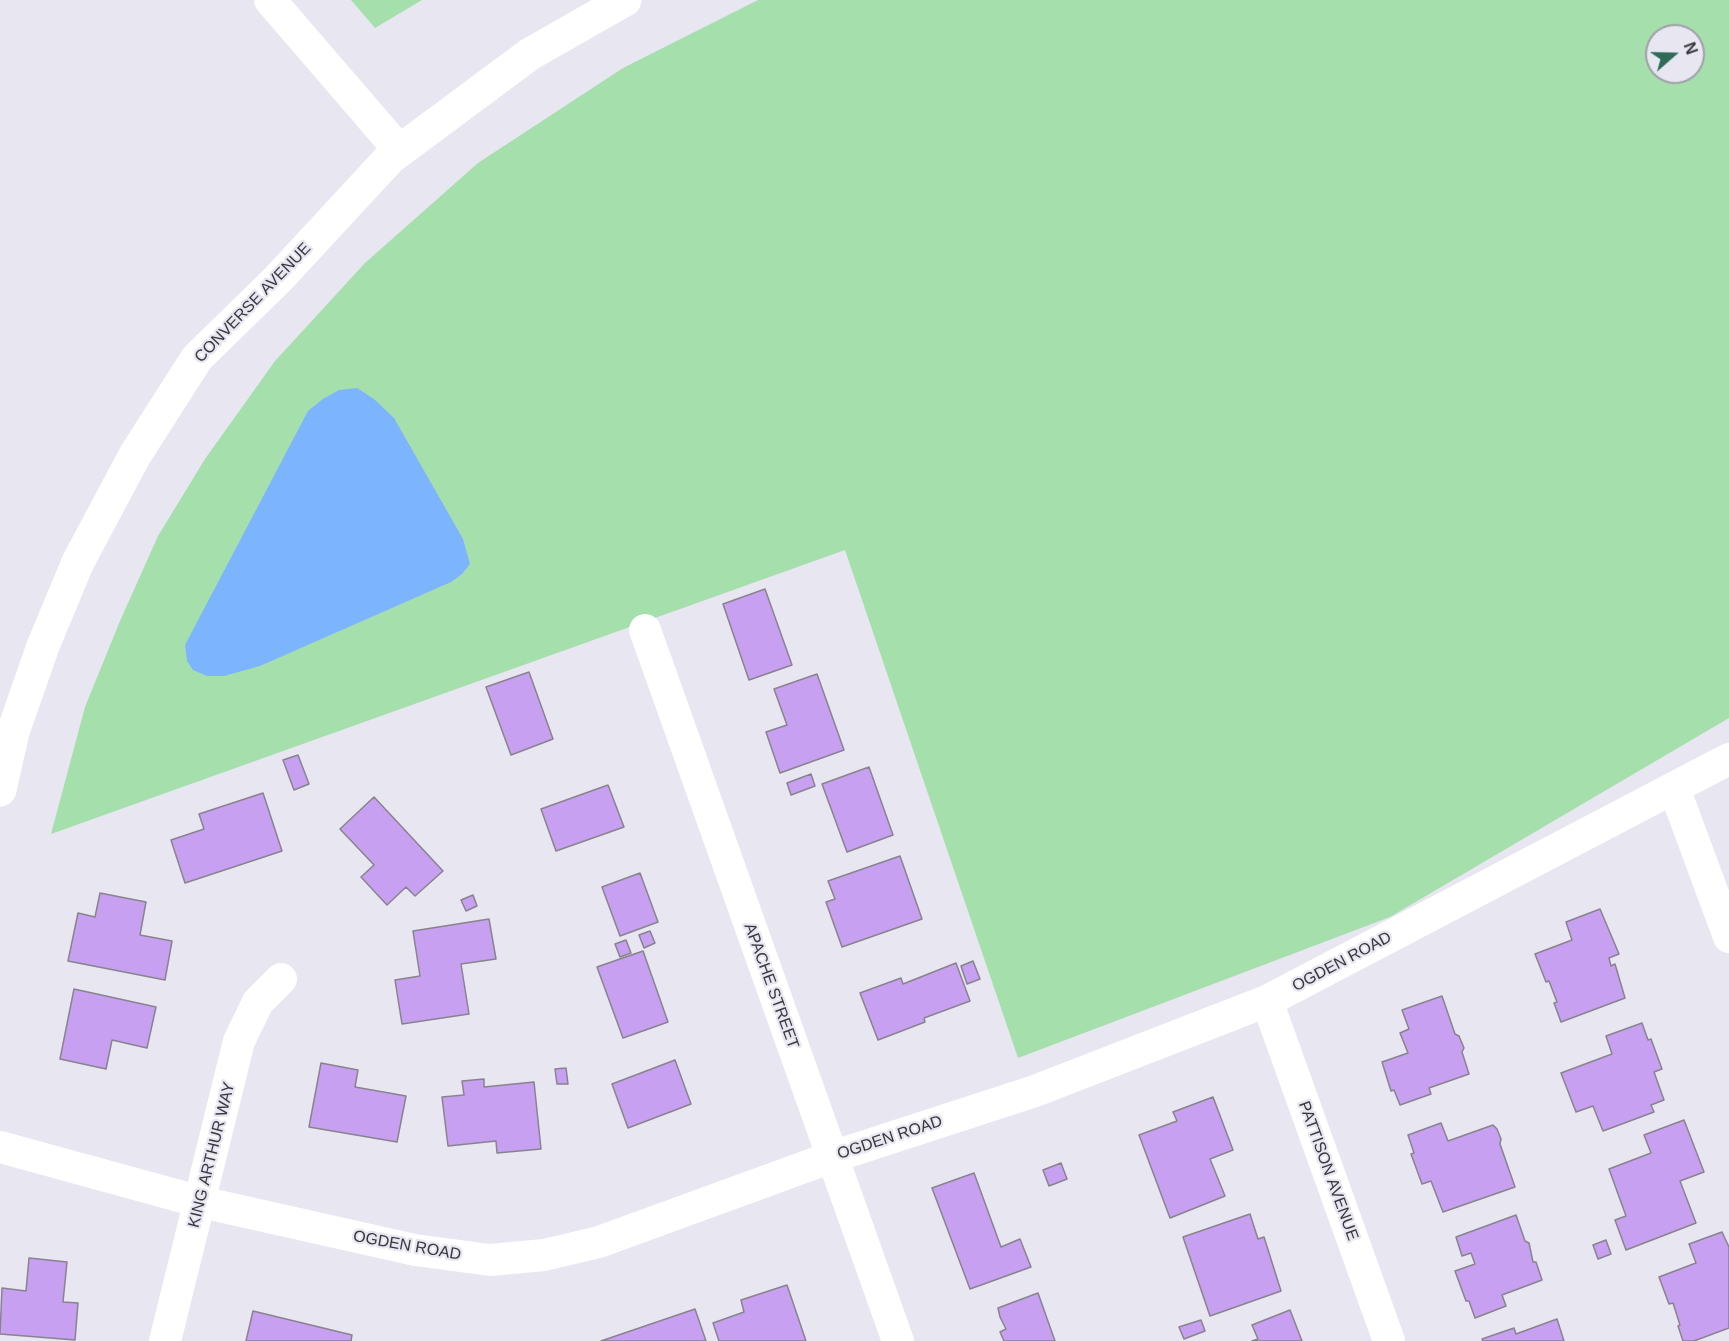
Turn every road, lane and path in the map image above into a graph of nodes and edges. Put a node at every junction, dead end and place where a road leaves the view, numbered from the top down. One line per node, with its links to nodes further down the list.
1 (270, 0): 3 (street)
2 (625, 0): 3 (main road, CONVERSE AVENUE)
3 (400, 151): 7 (main road, CONVERSE AVENUE)
4 (645, 630): 12 (street, APACHE STREET)
5 (1729, 759): 6 (street, OGDEN ROAD)
6 (1674, 788): 8 (street); 10 (street, OGDEN ROAD)
7 (0, 790)
8 (1729, 937)
9 (281, 979): 13 (street, KING ARTHUR WAY)
10 (1267, 1001): 12 (street, OGDEN ROAD); 16 (street, PATTISON AVENUE)
11 (0, 1147): 13 (street, OGDEN ROAD)
12 (832, 1157): 13 (street, OGDEN ROAD); 15 (street, APACHE STREET)
13 (201, 1202): 14 (street, KING ARTHUR WAY)
14 (165, 1341)
15 (898, 1341)
16 (1389, 1341)

